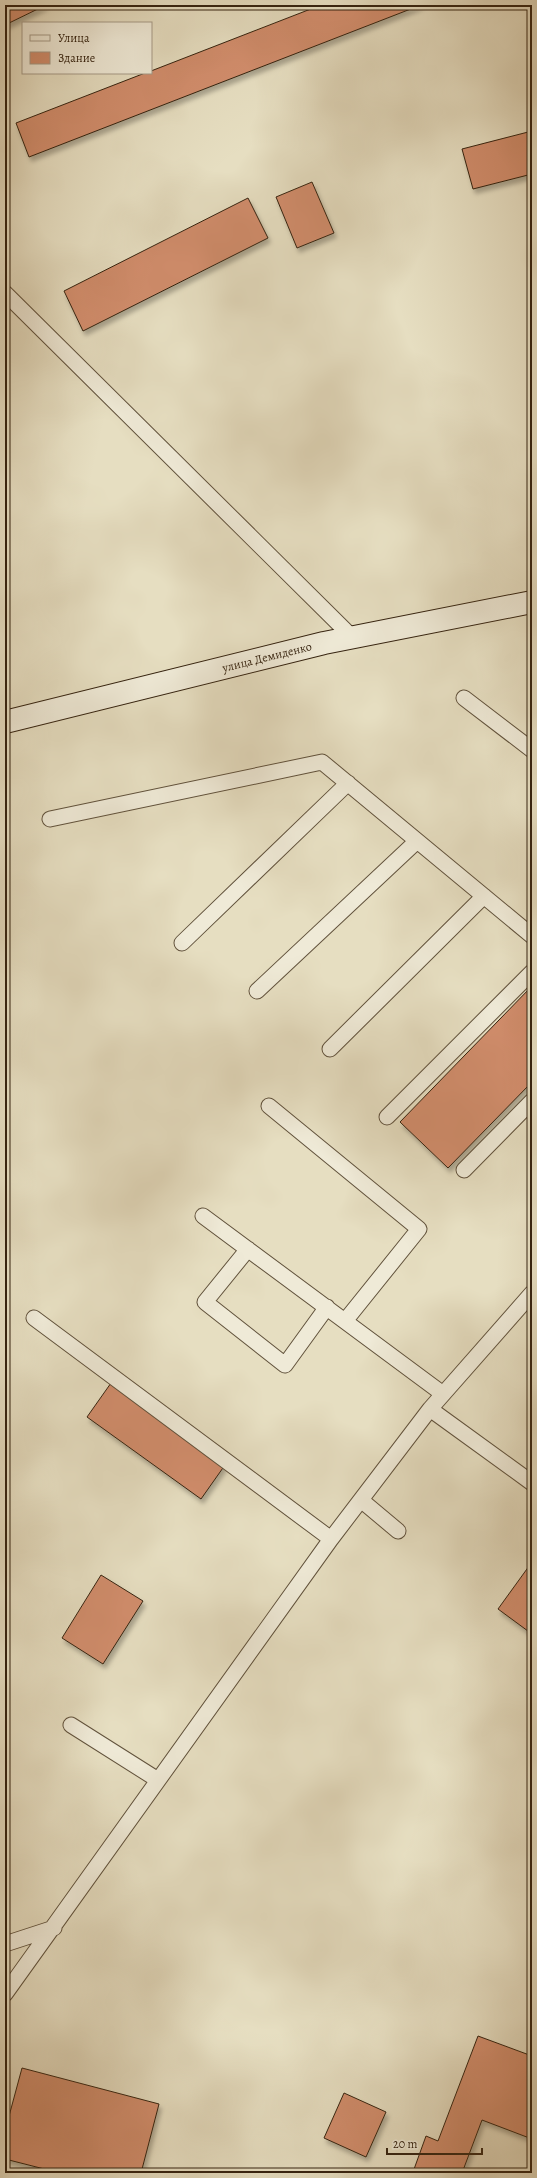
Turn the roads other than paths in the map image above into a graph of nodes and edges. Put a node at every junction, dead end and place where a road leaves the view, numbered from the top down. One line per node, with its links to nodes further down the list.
1 (5, 293): 3 (lane)
2 (532, 602): 3 (main road, улица Демиденко)
3 (353, 638): 5 (main road, улица Демиденко)
4 (464, 698): 6 (lane)
5 (5, 722)
6 (532, 750)
7 (348, 783): 8 (lane); 9 (lane); 12 (lane)
8 (50, 819)
9 (417, 840): 10 (lane); 14 (lane)
10 (484, 896): 11 (lane); 15 (lane)
11 (532, 936)
12 (182, 943)
13 (532, 972): 18 (lane)
14 (257, 991)
15 (330, 1050)
16 (532, 1101): 19 (lane)
17 (269, 1106): 25 (lane)
18 (387, 1117)
19 (464, 1170)
20 (203, 1216): 21 (lane)
21 (248, 1248): 23 (lane); 23 (lane)
22 (532, 1293): 26 (lane)
23 (327, 1308): 25 (lane)
24 (34, 1318): 31 (lane)
25 (345, 1321): 26 (lane)
26 (443, 1394): 27 (lane)
27 (430, 1409): 28 (lane); 29 (lane)
28 (532, 1483)
29 (362, 1500): 30 (lane); 31 (lane)
30 (398, 1530)
31 (331, 1540): 33 (lane)
32 (71, 1725): 33 (lane)
33 (158, 1780): 34 (lane)
34 (54, 1928): 35 (lane); 36 (lane)
35 (5, 1944)
36 (5, 1994)

